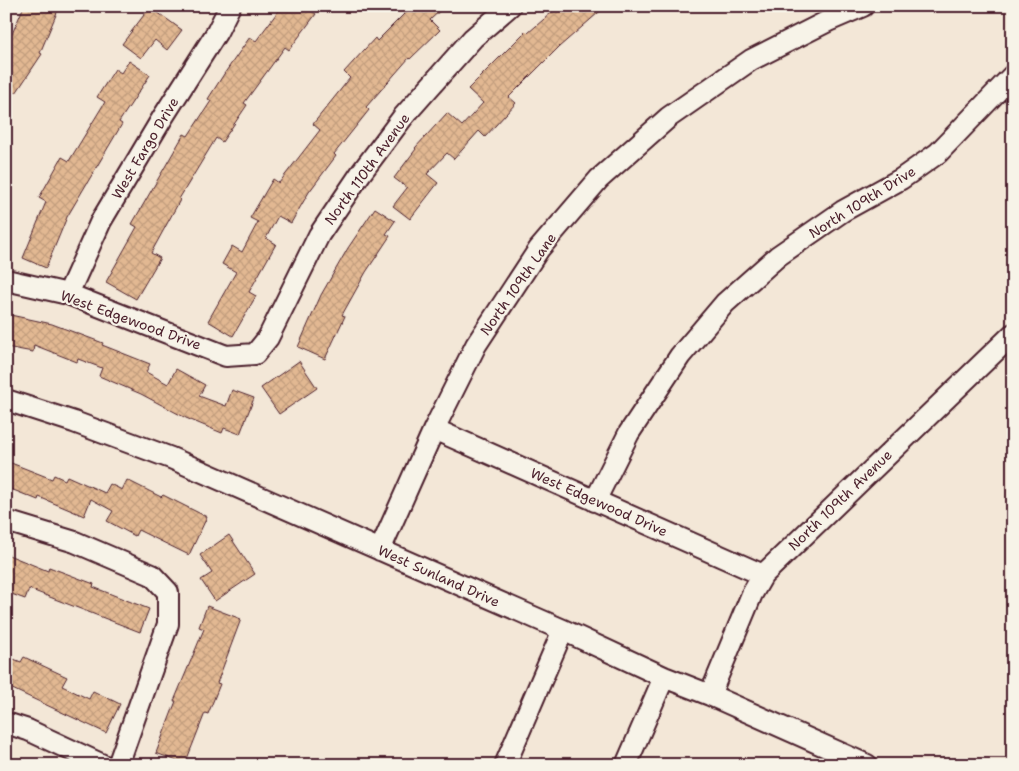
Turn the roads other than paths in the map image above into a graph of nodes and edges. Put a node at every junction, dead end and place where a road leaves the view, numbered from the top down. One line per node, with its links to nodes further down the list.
1 (230, 6): 6 (street, West Fargo Drive)
2 (510, 6): 8 (street, North 110th Avenue)
3 (863, 6): 10 (street, North 109th Lane)
4 (1013, 75): 11 (street, North 109th Drive)
5 (6, 280): 6 (street, West Edgewood Drive)
6 (68, 294): 8 (street, West Edgewood Drive)
7 (1013, 334): 14 (street, North 109th Avenue)
8 (255, 354)
9 (6, 400): 13 (street, West Sunland Drive)
10 (434, 429): 11 (street, West Edgewood Drive); 13 (street, North 109th Lane)
11 (595, 501): 14 (street, West Edgewood Drive)
12 (6, 521): 20 (street)
13 (380, 550): 15 (street, West Sunland Drive)
14 (763, 575): 17 (street, North 109th Avenue)
15 (563, 630): 16 (street, West Sunland Drive); 21 (street)
16 (664, 677): 17 (street, West Sunland Drive); 22 (street)
17 (710, 696): 23 (street, West Sunland Drive)
18 (6, 723): 19 (street)
19 (103, 765)
20 (118, 765)
21 (505, 765)
22 (626, 765)
23 (867, 765)

